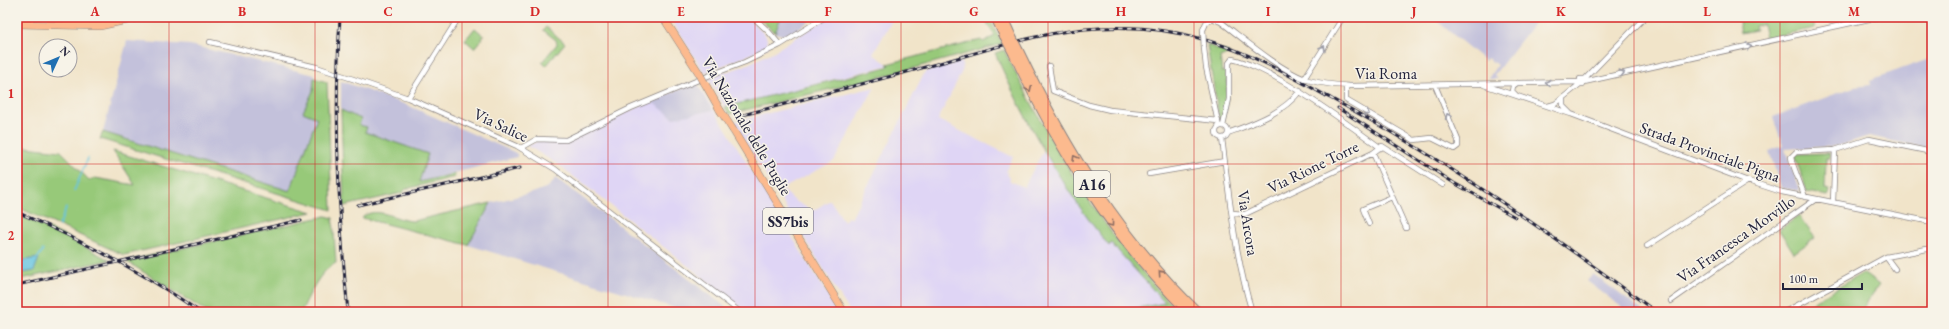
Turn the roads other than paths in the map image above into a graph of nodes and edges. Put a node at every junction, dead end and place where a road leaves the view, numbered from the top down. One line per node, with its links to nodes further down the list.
1 (141, 17): 14 (main road)
2 (459, 17): 27 (street)
3 (664, 17): 60 (main road, Via Nazionale delle Puglie / SS7bis, bridge)
4 (753, 17): 17 (street)
5 (825, 17): 17 (street)
6 (995, 17): 15 (highway, A16)
7 (1003, 17): 15 (highway, A16)
8 (1273, 17): 9 (street)
9 (1278, 17)
10 (1343, 17): 19 (street, one-way to 10)
11 (1645, 17): 20 (street)
12 (1878, 17): 20 (street, Via Roma, one-way to 12)
13 (1212, 18): 19 (street, Via Roma); 31 (street, Via Arcora, bridge)
14 (17, 24)
15 (1008, 36): 57 (highway, A16, bridge)
16 (210, 42): 27 (street, Via Salice)
17 (780, 45): 35 (street)
18 (1049, 66): 31 (street)
19 (1304, 79): 24 (street, Via Roma)
20 (1582, 82): 21 (street, Via Roma, one-way to 21); 28 (street, Via Roma)
21 (1517, 83): 23 (street, Via Roma); 26 (street)
22 (1435, 85): 23 (street, Via Roma); 24 (street, Via Roma); 24 (street, one-way to 22)
23 (1484, 85): 26 (street, Strada Provinciale Pigna)
24 (1346, 86)
25 (1300, 91): 32 (street); 33 (street); 36 (street)
26 (1516, 96): 29 (street, Strada Provinciale Pigna)
27 (408, 98): 35 (street, Via Salice)
28 (1563, 98): 29 (street, Via Roma); 30 (street)
29 (1548, 106): 30 (street, Strada Provinciale Pigna)
30 (1571, 114): 42 (street, Strada Provinciale Pigna)
31 (1218, 121): 32 (street, Via Arcora)
32 (1221, 126): 33 (street, Via Arcora); 34 (street, Via Arcora)
33 (1228, 133): 34 (street)
34 (1222, 138): 40 (street, Via Arcora)
35 (521, 148): 59 (street, Via Salice)
36 (1381, 148): 39 (street, Via Rione Torre); 43 (street)
37 (1834, 150): 38 (street); 45 (street); 47 (street)
38 (1932, 152)
39 (1374, 153): 44 (street); 48 (street, Via Rione Torre)
40 (1225, 161): 41 (street); 48 (street, Via Arcora)
41 (1149, 174)
42 (1748, 181): 45 (street, Strada Provinciale Pigna); 52 (street)
43 (1443, 185)
44 (1392, 196): 50 (street); 51 (street)
45 (1805, 197): 46 (street, Strada Provinciale Pigna)
46 (1816, 199): 47 (street, Strada Provinciale Pigna); 56 (street, Via Francesca Morvillo)
47 (1833, 202): 49 (street, Strada Provinciale Pigna)
48 (1232, 213): 58 (street, Via Arcora)
49 (1932, 222)
50 (1369, 224)
51 (1406, 228)
52 (1647, 246)
53 (1932, 248): 54 (street)
54 (1886, 257): 55 (street); 63 (street)
55 (1895, 270)
56 (1671, 301)
57 (1183, 302): 61 (highway, A16); 62 (highway, A16)
58 (1252, 311)
59 (740, 312)
60 (844, 312)
61 (1188, 312)
62 (1198, 312)
63 (1785, 312)

